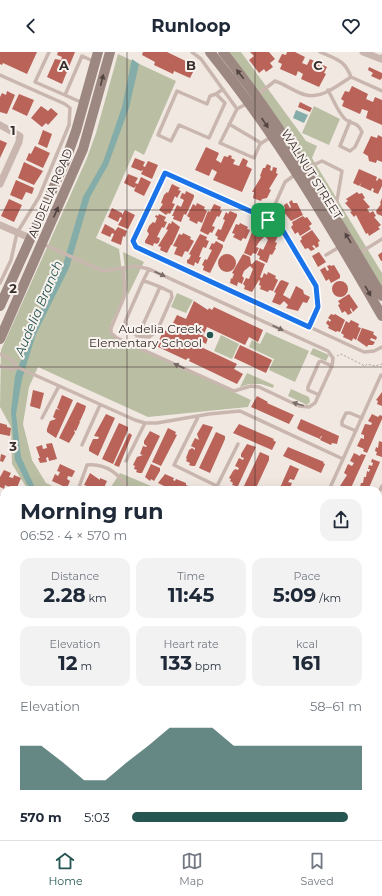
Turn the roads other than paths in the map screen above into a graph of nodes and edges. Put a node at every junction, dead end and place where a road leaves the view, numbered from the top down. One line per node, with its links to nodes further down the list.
1 (49, 52): 16 (lane)
2 (110, 52): 19 (main road, AUDELIA ROAD, one-way to 2)
3 (192, 52): 12 (lane)
4 (210, 52): 17 (main road, WALNUT STREET)
5 (223, 52): 17 (main road, WALNUT STREET, one-way to 5)
6 (320, 52): 11 (lane)
7 (363, 52): 9 (street)
8 (97, 57): 16 (lane); 18 (main road, AUDELIA ROAD)
9 (382, 58)
10 (0, 75): 31 (lane)
11 (351, 77): 13 (lane); 14 (lane)
12 (223, 88): 15 (lane); 20 (lane)
13 (328, 90): 17 (lane); 21 (lane)
14 (382, 91)
15 (216, 94): 15 (lane)
16 (65, 95): 18 (lane)
17 (253, 99): 20 (lane); 24 (main road, WALNUT STREET, one-way to 24); 26 (main road, WALNUT STREET)
18 (84, 104): 19 (main road); 32 (main road, AUDELIA ROAD)
19 (95, 107): 34 (main road, AUDELIA ROAD, one-way to 19)
20 (238, 109): 22 (lane)
21 (350, 121): 21 (lane)
22 (229, 124): 25 (lane); 25 (lane)
23 (0, 125): 27 (street)
24 (273, 136): 25 (lane); 26 (main road, WALNUT STREET)
25 (261, 143)
26 (301, 171): 28 (main road, WALNUT STREET); 28 (lane); 29 (lane); 35 (main road, WALNUT STREET)
27 (1, 180)
28 (334, 215): 36 (main road, WALNUT STREET, one-way to 28)
29 (268, 220): 46 (lane); 46 (lane)
30 (0, 225): 31 (street)
31 (17, 233): 32 (street); 41 (lane)
32 (30, 238): 34 (main road); 44 (main road, AUDELIA ROAD)
33 (382, 239): 36 (lane)
34 (42, 243): 39 (lane); 48 (main road, AUDELIA ROAD)
35 (341, 246): 37 (lane); 45 (main road, WALNUT STREET, one-way to 45)
36 (358, 254): 43 (main road, WALNUT STREET)
37 (326, 255)
38 (149, 268): 39 (lane); 40 (lane); 53 (lane, one-way to 53)
39 (123, 269): 49 (lane)
40 (143, 281): 42 (lane); 47 (lane)
41 (0, 283)
42 (160, 287): 47 (lane); 47 (lane)
43 (382, 296)
44 (0, 306)
45 (382, 316)
46 (309, 327): 50 (lane)
47 (138, 336): 49 (lane)
48 (0, 339)
49 (134, 346): 57 (lane, one-way to 49)
50 (382, 347)
51 (0, 354): 54 (lane)
52 (0, 366): 54 (lane)
53 (332, 366): 57 (lane); 57 (lane)
54 (17, 368): 56 (lane)
55 (381, 375): 61 (lane)
56 (60, 386): 58 (lane); 60 (lane)
57 (319, 395)
58 (100, 405): 62 (lane); 65 (lane)
59 (198, 417): 62 (lane); 66 (lane); 70 (lane)
60 (42, 418)
61 (362, 418): 63 (lane); 63 (lane)
62 (145, 423): 67 (lane)
63 (356, 431): 66 (lane)
64 (238, 444): 70 (lane)
65 (82, 445)
66 (343, 459): 71 (lane)
67 (126, 461)
68 (79, 486): 69 (lane)
69 (126, 486)
70 (217, 486)
71 (331, 486)
72 (124, 840): 73 (street)
73 (134, 840)

